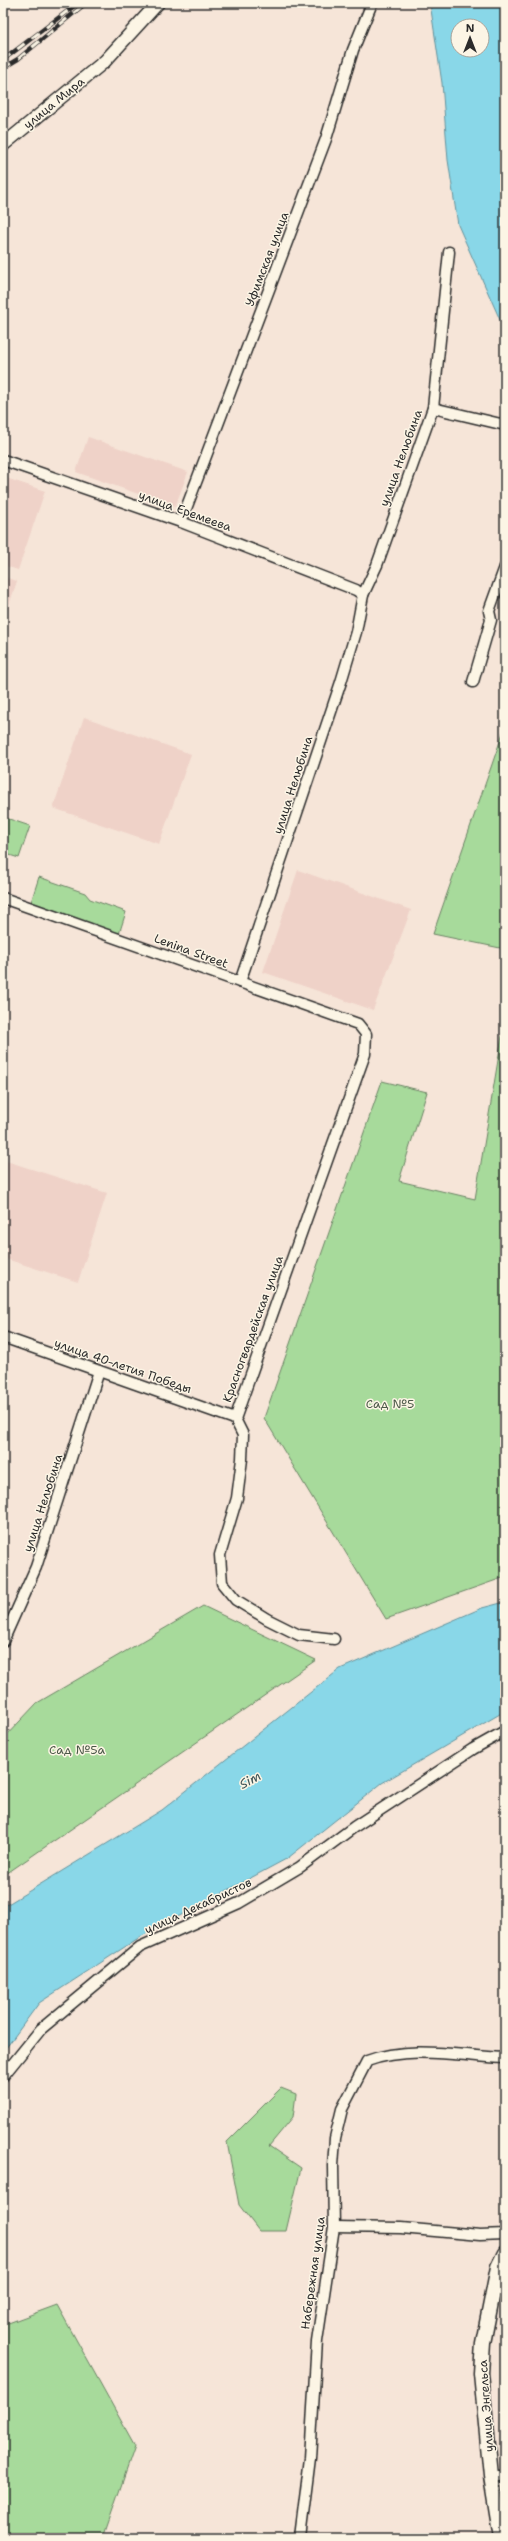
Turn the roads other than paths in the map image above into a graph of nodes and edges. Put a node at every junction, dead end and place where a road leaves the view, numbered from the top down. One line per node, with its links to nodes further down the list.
1 (158, 3): 3 (street, улица Мира)
2 (372, 3): 8 (street, Уфимская улица)
3 (3, 145)
4 (449, 252): 5 (street, улица Нелюбина)
5 (433, 408): 6 (street); 10 (street, улица Нелюбина)
6 (505, 425)
7 (3, 460): 8 (street, улица Еремеева)
8 (181, 522): 10 (street, улица Еремеева)
9 (505, 567): 11 (street)
10 (359, 592): 13 (street, улица Нелюбина)
11 (473, 682)
12 (3, 898): 13 (street, Lenina Street)
13 (240, 982): 14 (street, Lenina Street)
14 (366, 1034): 17 (street, Красногвардейская улица)
15 (3, 1337): 16 (street, улица 40-летия Победы)
16 (99, 1371): 17 (street, улица 40-летия Победы); 19 (street, улица Нелюбина)
17 (234, 1419): 18 (street, Красногвардейская улица)
18 (334, 1639)
19 (3, 1640)
20 (505, 1731): 22 (street, улица Декабристов)
21 (505, 2058): 23 (street, Набережная улица)
22 (3, 2076)
23 (334, 2227): 24 (street); 27 (street, Набережная улица)
24 (505, 2234)
25 (505, 2253): 26 (main road, улица Энгельса)
26 (498, 2476): 28 (main road, улица Энгельса)
27 (300, 2538)
28 (501, 2538)

